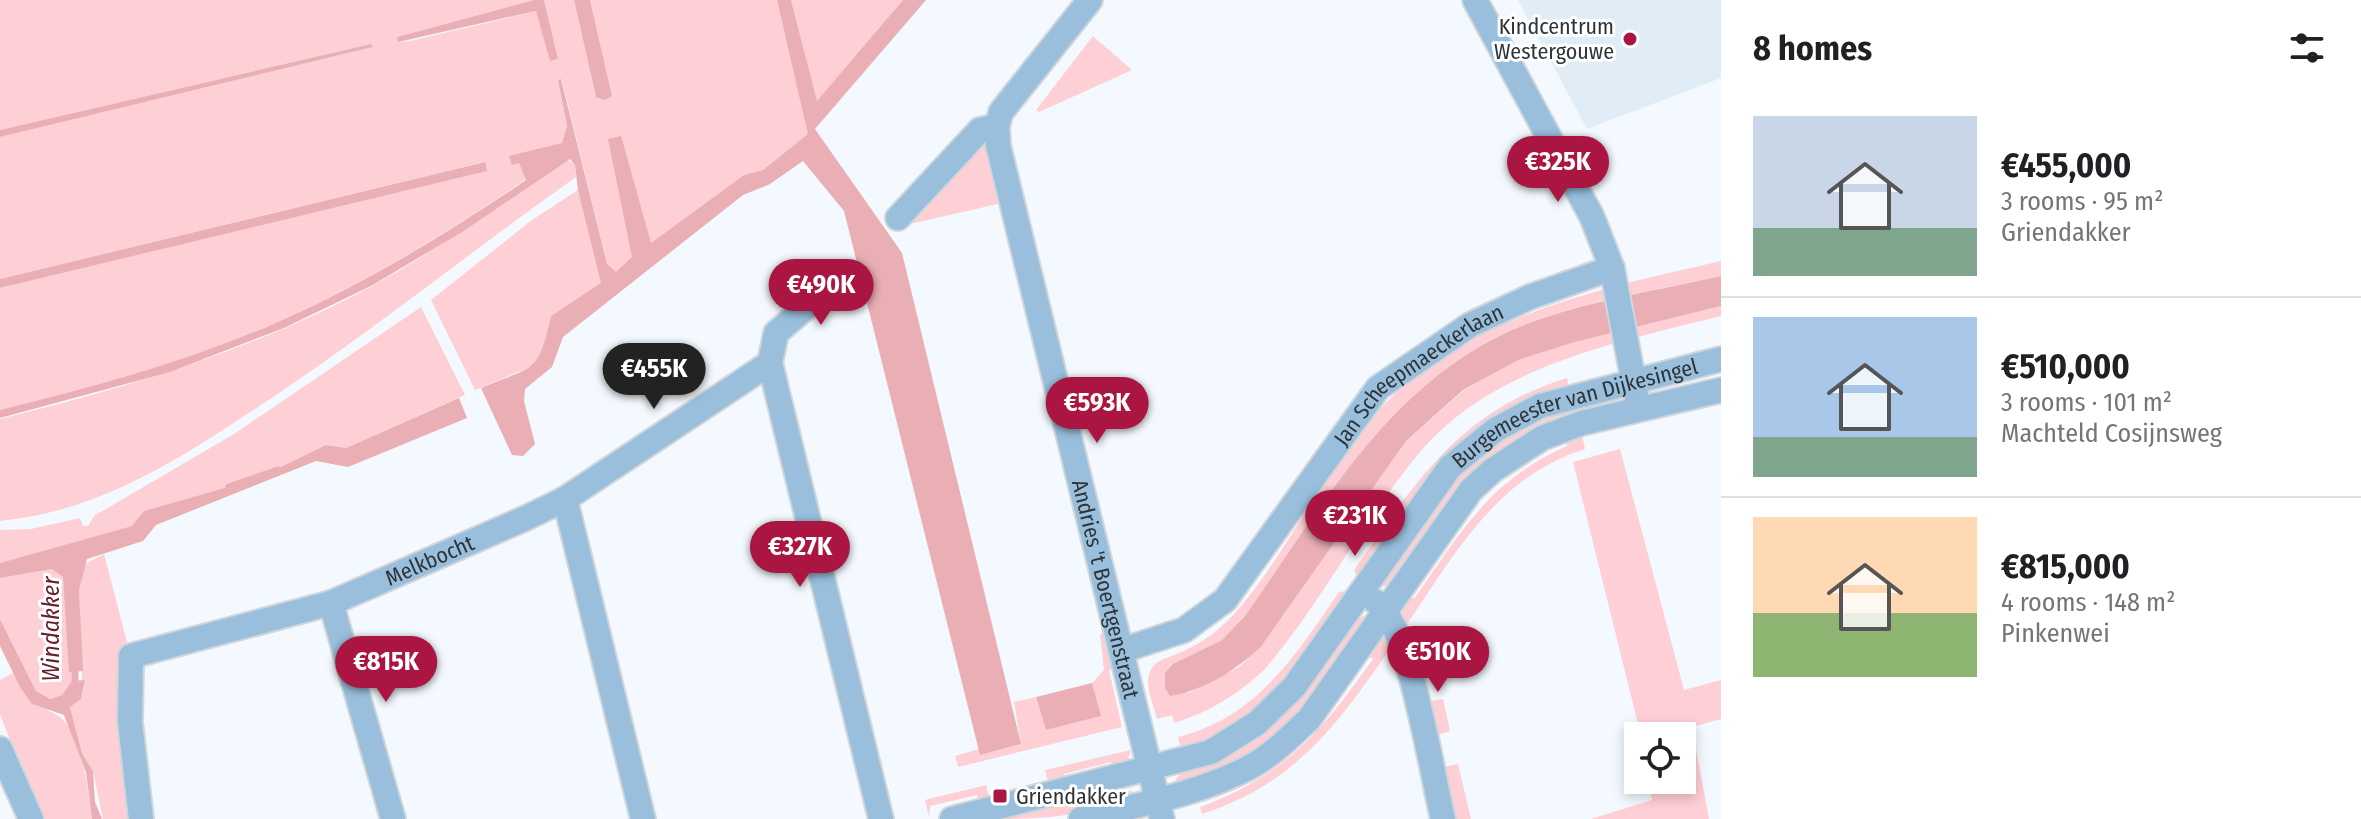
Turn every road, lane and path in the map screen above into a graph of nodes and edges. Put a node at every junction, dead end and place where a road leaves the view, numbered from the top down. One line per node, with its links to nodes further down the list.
1 (1090, 0): 3 (street)
2 (1475, 0): 5 (street)
3 (997, 126): 4 (street); 16 (street, Andries 't Boertgenstraat)
4 (898, 218)
5 (1612, 268): 9 (street); 16 (street, Jan Scheepmaeckerlaan)
6 (845, 274): 8 (street)
7 (1721, 359): 9 (street, Burgemeester van Dijkesingel)
8 (770, 363): 12 (street); 24 (street)
9 (1634, 380): 11 (street); 13 (street, Burgemeester van Dijkesingel)
10 (1721, 390): 11 (street, Burgemeester van Dijkesingel)
11 (1638, 410): 15 (street, Burgemeester van Dijkesingel)
12 (565, 499): 14 (street, Melkbocht); 23 (street)
13 (1361, 591): 15 (street); 18 (street, Burgemeester van Dijkesingel)
14 (331, 603): 21 (street, Melkbocht); 22 (street)
15 (1387, 609): 19 (street, Burgemeester van Dijkesingel); 27 (street)
16 (1123, 650): 18 (street, Andries 't Boertgenstraat)
17 (0, 749): 20 (street)
18 (1149, 771): 19 (street, Andries 't Boertgenstraat); 25 (street, Burgemeester van Dijkesingel)
19 (1160, 810): 26 (street, Burgemeester van Dijkesingel)
20 (31, 819)
21 (141, 819)
22 (393, 819)
23 (643, 819)
24 (881, 819)
25 (952, 819)
26 (1081, 819)
27 (1443, 819)

